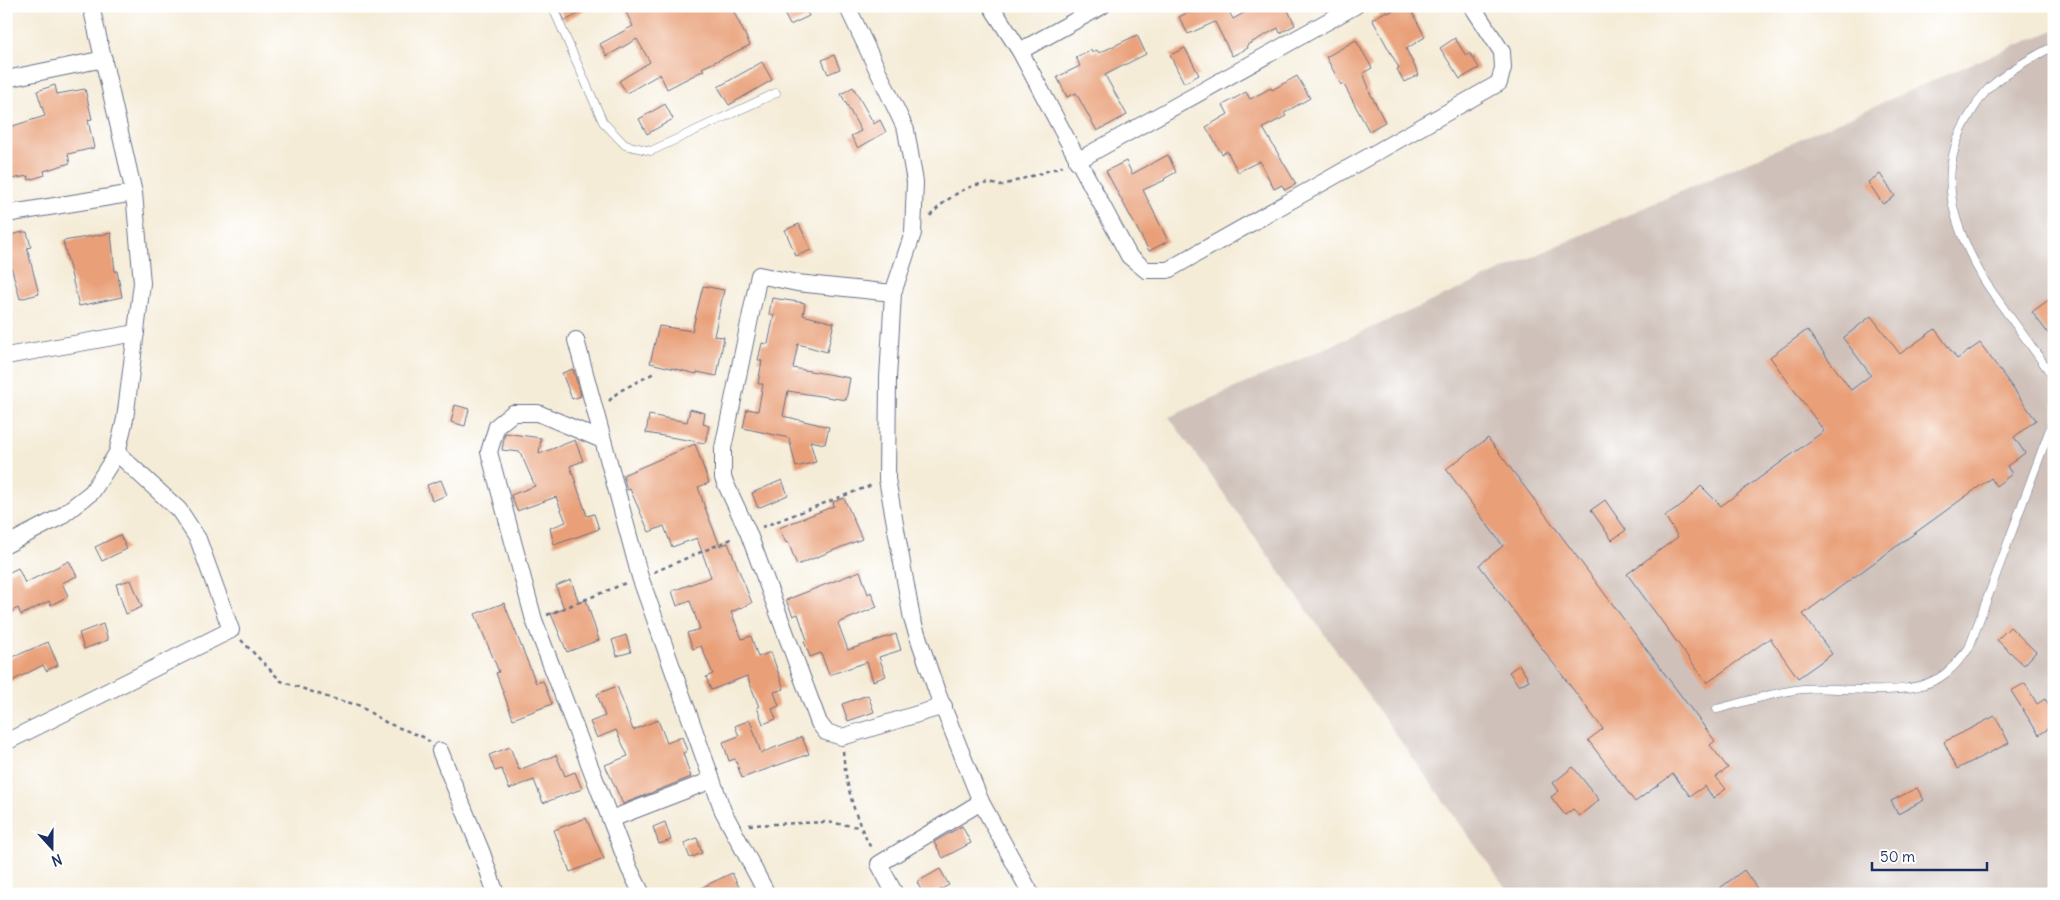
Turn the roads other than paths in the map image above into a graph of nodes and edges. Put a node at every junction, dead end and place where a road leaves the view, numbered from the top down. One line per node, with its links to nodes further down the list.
1 (90, 6): 10 (street)
2 (552, 6): 12 (lane)
3 (847, 6): 16 (street)
4 (991, 6): 9 (street)
5 (1102, 6): 9 (street)
6 (1355, 6): 13 (street)
7 (1472, 6): 13 (street)
8 (2054, 46): 20 (lane)
9 (1020, 51): 13 (street)
10 (104, 59): 11 (street); 14 (street)
11 (6, 79)
12 (776, 93)
13 (1078, 161)
14 (134, 194): 15 (street); 17 (street)
15 (6, 214)
16 (893, 293): 25 (street); 25 (street)
17 (136, 333): 19 (street); 23 (street)
18 (576, 340): 22 (street)
19 (6, 356)
20 (2054, 378)
21 (2054, 418): 26 (lane)
22 (602, 440): 29 (street); 31 (street)
23 (118, 453): 24 (street); 27 (street)
24 (6, 545)
25 (944, 706): 30 (street)
26 (1717, 708)
27 (6, 742)
28 (440, 751): 32 (street)
29 (712, 780): 31 (street); 34 (street)
30 (981, 802): 35 (street); 36 (street)
31 (611, 820): 33 (street)
32 (496, 894)
33 (642, 894)
34 (767, 894)
35 (895, 894)
36 (1031, 894)

